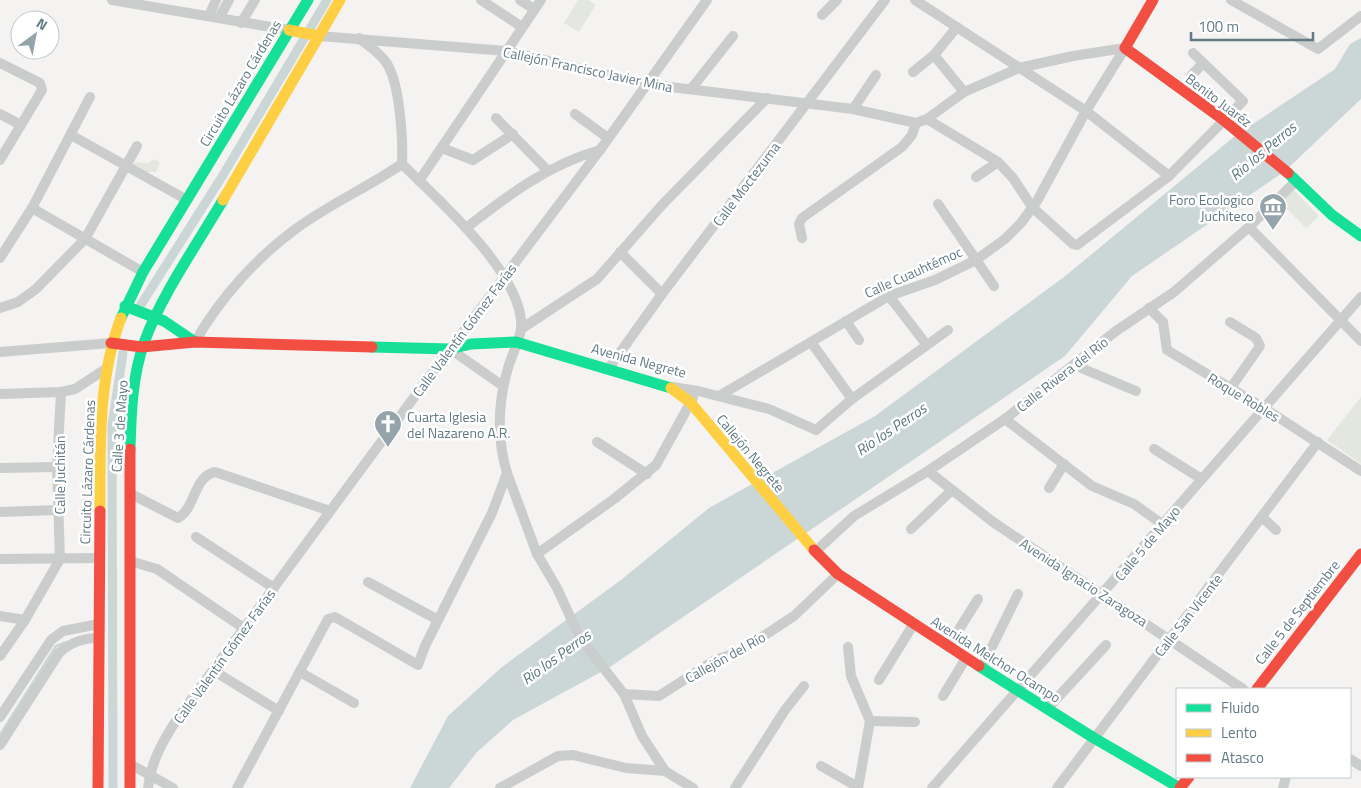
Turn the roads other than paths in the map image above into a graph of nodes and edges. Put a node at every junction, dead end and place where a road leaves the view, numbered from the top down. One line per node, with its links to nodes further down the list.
1 (112, 0): 16 (street)
2 (216, 0): 20 (street)
3 (229, 0): 20 (street)
4 (256, 0): 21 (street)
5 (308, 0): 24 (street, Circuito Lázaro Cárdenas)
6 (340, 0): 25 (street, Calle 3 de Mayo)
7 (481, 0): 22 (street)
8 (520, 0): 17 (street)
9 (541, 0): 17 (street)
10 (707, 0): 38 (street, Calle Valentín Gómez Farías)
11 (837, 0): 18 (street)
12 (885, 0): 43 (street, Calle Moctezuma)
13 (915, 0): 23 (street)
14 (1153, 0): 28 (street, Calle Cuauhtémoc)
15 (1230, 0): 19 (street)
16 (158, 4): 20 (street)
17 (534, 9): 22 (street)
18 (822, 15)
19 (1361, 16)
20 (214, 17): 21 (street)
21 (241, 23): 24 (street)
22 (522, 27): 29 (street)
23 (957, 27): 31 (street); 34 (street)
24 (294, 31): 25 (street); 68 (street, Circuito Lázaro Cárdenas)
25 (316, 35): 27 (street, Callejón Francisco Javier Mina); 89 (street, Calle 3 de Mayo)
26 (733, 36): 39 (street)
27 (359, 38): 29 (street, Callejón Francisco Javier Mina); 61 (street)
28 (1125, 48): 34 (street); 45 (street, Calle Cuauhtémoc); 51 (street, Benito Juaréz)
29 (506, 51): 38 (street, Callejón Francisco Javier Mina); 57 (street)
30 (1193, 53): 33 (street)
31 (934, 55): 35 (street); 40 (street)
32 (0, 63): 52 (street)
33 (1203, 63): 37 (street); 51 (street)
34 (1019, 68): 40 (street); 45 (street)
35 (913, 72)
36 (876, 75): 44 (street)
37 (1191, 76)
38 (646, 84): 39 (street, Callejón Francisco Javier Mina); 55 (street, Calle Valentín Gómez Farías)
39 (691, 90): 42 (street, Callejón Francisco Javier Mina)
40 (964, 92): 49 (street)
41 (90, 97): 54 (street)
42 (767, 98): 43 (street, Callejón Francisco Javier Mina); 77 (street)
43 (807, 103): 44 (street, Callejón Francisco Javier Mina); 83 (street, Calle Moctezuma)
44 (853, 109): 50 (street, Callejón Francisco Javier Mina)
45 (1086, 111): 64 (street); 70 (street, Calle Cuauhtémoc)
46 (0, 114): 52 (street)
47 (574, 114): 55 (street)
48 (496, 118): 53 (street)
49 (927, 119): 50 (street); 60 (street)
50 (916, 123): 75 (street)
51 (1219, 123): 64 (street); 67 (street, Benito Juaréz)
52 (21, 125): 59 (street)
53 (513, 134): 57 (street); 63 (street)
54 (72, 136): 62 (street); 71 (street)
55 (608, 138): 58 (street, Calle Valentín Gómez Farías)
56 (137, 146): 62 (street)
57 (442, 148): 66 (street)
58 (600, 150): 63 (street); 81 (street, Calle Valentín Gómez Farías)
59 (0, 160)
60 (998, 162): 65 (street); 70 (street)
61 (402, 164): 66 (street); 96 (street)
62 (126, 165): 68 (street); 76 (street)
63 (548, 171): 73 (street)
64 (1169, 176): 70 (street)
65 (976, 177)
66 (419, 181): 73 (street)
67 (1296, 181): 72 (street, Calle Rivera del Río); 74 (street, Benito Juaréz)
68 (187, 200): 80 (street, Circuito Lázaro Cárdenas)
69 (938, 204): 79 (street)
70 (1032, 207): 79 (street, Calle Cuauhtémoc)
71 (32, 208): 76 (street); 78 (street)
72 (1249, 227): 88 (street, Calle Rivera del Río); 91 (street)
73 (466, 228): 81 (street)
74 (1361, 236)
75 (802, 238)
76 (85, 239): 80 (street); 87 (street)
77 (620, 252): 83 (street); 93 (street)
78 (0, 258)
79 (976, 260): 82 (street); 84 (street, Calle Cuauhtémoc)
80 (143, 272): 86 (street, Circuito Lázaro Cárdenas)
81 (504, 276): 93 (street); 103 (street, Calle Valentín Gómez Farías)
82 (994, 286)
83 (662, 294): 107 (street, Calle Moctezuma)
84 (889, 296): 90 (street, Calle Cuauhtémoc); 101 (street)
85 (1361, 297): 91 (street, Calle 5 de Mayo)
86 (125, 306): 89 (street); 100 (street, Circuito Lázaro Cárdenas)
87 (0, 308)
88 (1149, 308): 105 (street, Calle Rivera del Río); 110 (street, Roque Robles)
89 (154, 318): 96 (street); 102 (street, Calle 3 de Mayo)
90 (846, 321): 95 (street); 98 (street, Calle Cuauhtémoc)
91 (1340, 321): 99 (street); 118 (street, Calle 5 de Mayo)
92 (1230, 322): 110 (street)
93 (521, 329): 97 (street)
94 (948, 330): 101 (street)
95 (859, 340)
96 (195, 342): 102 (street, Avenida Negrete); 103 (street, Avenida Negrete)
97 (516, 342): 103 (street, Avenida Negrete); 107 (street, Avenida Negrete); 108 (street)
98 (811, 342): 115 (street, Calle Cuauhtémoc); 116 (street)
99 (1361, 342)
100 (111, 343): 102 (street, Avenida Negrete); 104 (street); 106 (street, Circuito Lázaro Cárdenas)
101 (926, 344): 116 (street)
102 (142, 347): 133 (street, Calle 3 de Mayo)
103 (450, 350): 108 (street); 135 (street, Calle Valentín Gómez Farías)
104 (0, 352)
105 (1074, 366): 112 (street); 119 (street, Calle Rivera del Río)
106 (107, 368): 113 (street); 147 (street, Circuito Lázaro Cárdenas)
107 (609, 368): 109 (street, Avenida Negrete)
108 (503, 386): 128 (street)
109 (670, 387): 111 (street, Avenida Negrete); 117 (street, Callejón Negrete)
110 (1230, 389): 118 (street, Roque Robles)
111 (698, 391): 115 (street, Avenida Negrete); 117 (street)
112 (1136, 391)
113 (61, 392): 114 (street); 124 (street, Calle Juchitán)
114 (0, 394)
115 (719, 396): 116 (street, Avenida Negrete)
116 (852, 399)
117 (690, 402): 129 (street); 142 (street, Callejón Negrete)
118 (1264, 408): 121 (street, Roque Robles); 130 (street, Calle 5 de Mayo)
119 (1005, 419): 123 (street); 127 (street, Calle Rivera del Río)
120 (597, 442): 129 (street)
121 (1318, 442): 126 (street, Roque Robles); 137 (street, Calle San Vicente)
122 (1154, 449): 130 (street)
123 (1064, 464): 131 (street); 138 (street)
124 (57, 467): 125 (street); 134 (street, Calle Juchitán)
125 (0, 468)
126 (1361, 471)
127 (928, 472): 132 (street, Avenida Ignacio Zaragoza); 143 (street, Calle Rivera del Río)
128 (507, 473): 144 (street); 158 (street)
129 (647, 474): 144 (street)
130 (1200, 478): 138 (street, Calle 5 de Mayo)
131 (1049, 488)
132 (952, 490): 139 (street); 154 (street, Avenida Ignacio Zaragoza)
133 (131, 494): 135 (street); 149 (street, Calle 3 de Mayo)
134 (58, 510): 136 (street); 148 (street, Calle Juchitán)
135 (330, 511): 152 (street, Calle Valentín Gómez Farías)
136 (0, 512)
137 (1262, 517): 140 (street); 163 (street, Calle San Vicente)
138 (1162, 524): 154 (street, Calle 5 de Mayo)
139 (910, 529)
140 (1276, 530)
141 (196, 537): 152 (street)
142 (806, 542): 143 (street, Avenida Melchor Ocampo)
143 (816, 552): 150 (street, Avenida Melchor Ocampo)
144 (537, 554): 177 (street)
145 (1361, 554): 175 (street, Calle 5 de Septiembre)
146 (0, 558): 148 (street)
147 (100, 558): 148 (street); 159 (street, Circuito Lázaro Cárdenas)
148 (60, 559): 157 (street)
149 (130, 561): 161 (street); 187 (street, Calle 3 de Mayo)
150 (838, 574): 160 (street, Avenida Melchor Ocampo); 177 (street, Callejón del Río)
151 (368, 582): 158 (street)
152 (274, 588): 161 (street, Calle Valentín Gómez Farías)
153 (1018, 594): 169 (street)
154 (1102, 594): 163 (street, Avenida Ignacio Zaragoza); 176 (street, Calle 5 de Mayo)
155 (978, 598): 166 (street)
156 (0, 616): 157 (street)
157 (25, 620): 167 (street)
158 (438, 620): 171 (street)
159 (99, 624): 162 (street, Circuito Lázaro Cárdenas); 182 (street)
160 (913, 625): 166 (street, Avenida Melchor Ocampo); 172 (street)
161 (245, 629): 170 (street, Calle Valentín Gómez Farías)
162 (99, 638): 186 (street); 192 (street, Circuito Lázaro Cárdenas)
163 (1169, 639): 174 (street, Avenida Ignacio Zaragoza); 185 (street, Calle San Vicente)
164 (1106, 645): 180 (street)
165 (848, 647): 183 (street)
166 (948, 647): 168 (street, Avenida Melchor Ocampo)
167 (0, 656)
168 (966, 658): 169 (street, Avenida Melchor Ocampo); 178 (street)
169 (982, 667): 176 (street, Avenida Melchor Ocampo)
170 (214, 670): 181 (street); 190 (street, Calle Valentín Gómez Farías)
171 (300, 672): 179 (street); 181 (street)
172 (879, 680)
173 (804, 686): 199 (street)
174 (1242, 688)
175 (1258, 688)
176 (1018, 689): 180 (street, Avenida Melchor Ocampo); 201 (street, Calle 5 de Mayo)
177 (624, 694): 189 (street)
178 (943, 696)
179 (354, 703)
180 (1048, 708): 185 (street, Avenida Melchor Ocampo)
181 (279, 711): 196 (street)
182 (0, 717)
183 (870, 721): 184 (street); 200 (street)
184 (915, 722)
185 (1094, 738): 202 (street, Calle San Vicente); 203 (street, Avenida Melchor Ocampo)
186 (0, 745)
187 (130, 764): 190 (street); 193 (street, Calle 3 de Mayo)
188 (821, 766): 200 (street)
189 (665, 771): 197 (street); 198 (street)
190 (150, 774): 194 (street, Calle Valentín Gómez Farías); 195 (street)
191 (1188, 778): 203 (street)
192 (98, 788)
193 (130, 788)
194 (148, 788)
195 (174, 788)
196 (237, 788)
197 (500, 788)
198 (693, 788)
199 (735, 788)
200 (858, 788)
201 (932, 788)
202 (1057, 788)
203 (1180, 788)

